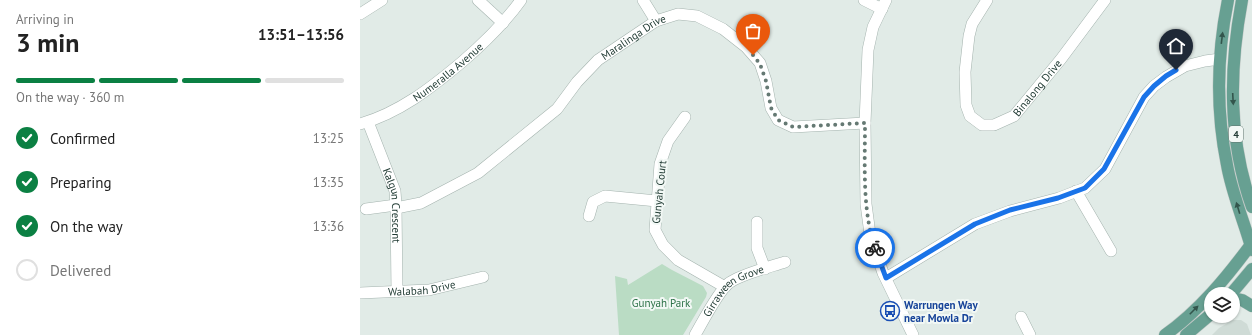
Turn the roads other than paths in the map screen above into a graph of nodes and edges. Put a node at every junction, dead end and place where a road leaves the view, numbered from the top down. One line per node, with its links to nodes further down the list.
1 (382, 0): 11 (street)
2 (478, 0): 13 (street)
3 (521, 0): 13 (street, Numeralla Avenue)
4 (643, 0): 12 (street)
5 (864, 0): 10 (street)
6 (987, 0): 7 (street, Binalong Drive)
7 (1105, 0)
8 (1228, 0): 14 (main road, 4, one-way to 8)
9 (1242, 0): 21 (main road, 4, one-way to 21)
10 (884, 5): 17 (street)
11 (360, 14)
12 (656, 21): 17 (street, Maralinga Drive); 20 (street, Maralinga Drive)
13 (503, 23): 16 (street, Numeralla Avenue)
14 (1220, 59): 18 (street); 25 (main road, 4, one-way to 14)
15 (685, 117): 19 (street, Gunyah Court)
16 (364, 123): 20 (street, Kalgun Crescent)
17 (865, 123): 31 (street)
18 (1076, 191): 26 (street); 31 (street)
19 (657, 201): 23 (street); 32 (street, Gunyah Court)
20 (396, 206): 22 (street, Maralinga Drive); 34 (street, Kalgun Crescent)
21 (1252, 207)
22 (366, 209)
23 (589, 216)
24 (757, 222): 28 (street)
25 (1252, 246): 43 (main road, one-way to 25)
26 (1111, 251)
27 (785, 262): 28 (street, Girraween Grove)
28 (765, 268): 32 (street, Girraween Grove)
29 (1252, 270): 33 (main road)
30 (483, 277): 34 (street, Walabah Drive)
31 (886, 278): 41 (street)
32 (725, 287): 40 (street, Girraween Grove)
33 (1237, 287)
34 (397, 292): 35 (street, Walabah Drive)
35 (360, 294)
36 (1240, 300): 37 (main road)
37 (1252, 306)
38 (1021, 317): 42 (street)
39 (1204, 320): 44 (main road)
40 (695, 335)
41 (913, 335)
42 (1030, 335)
43 (1165, 335)
44 (1186, 335)

